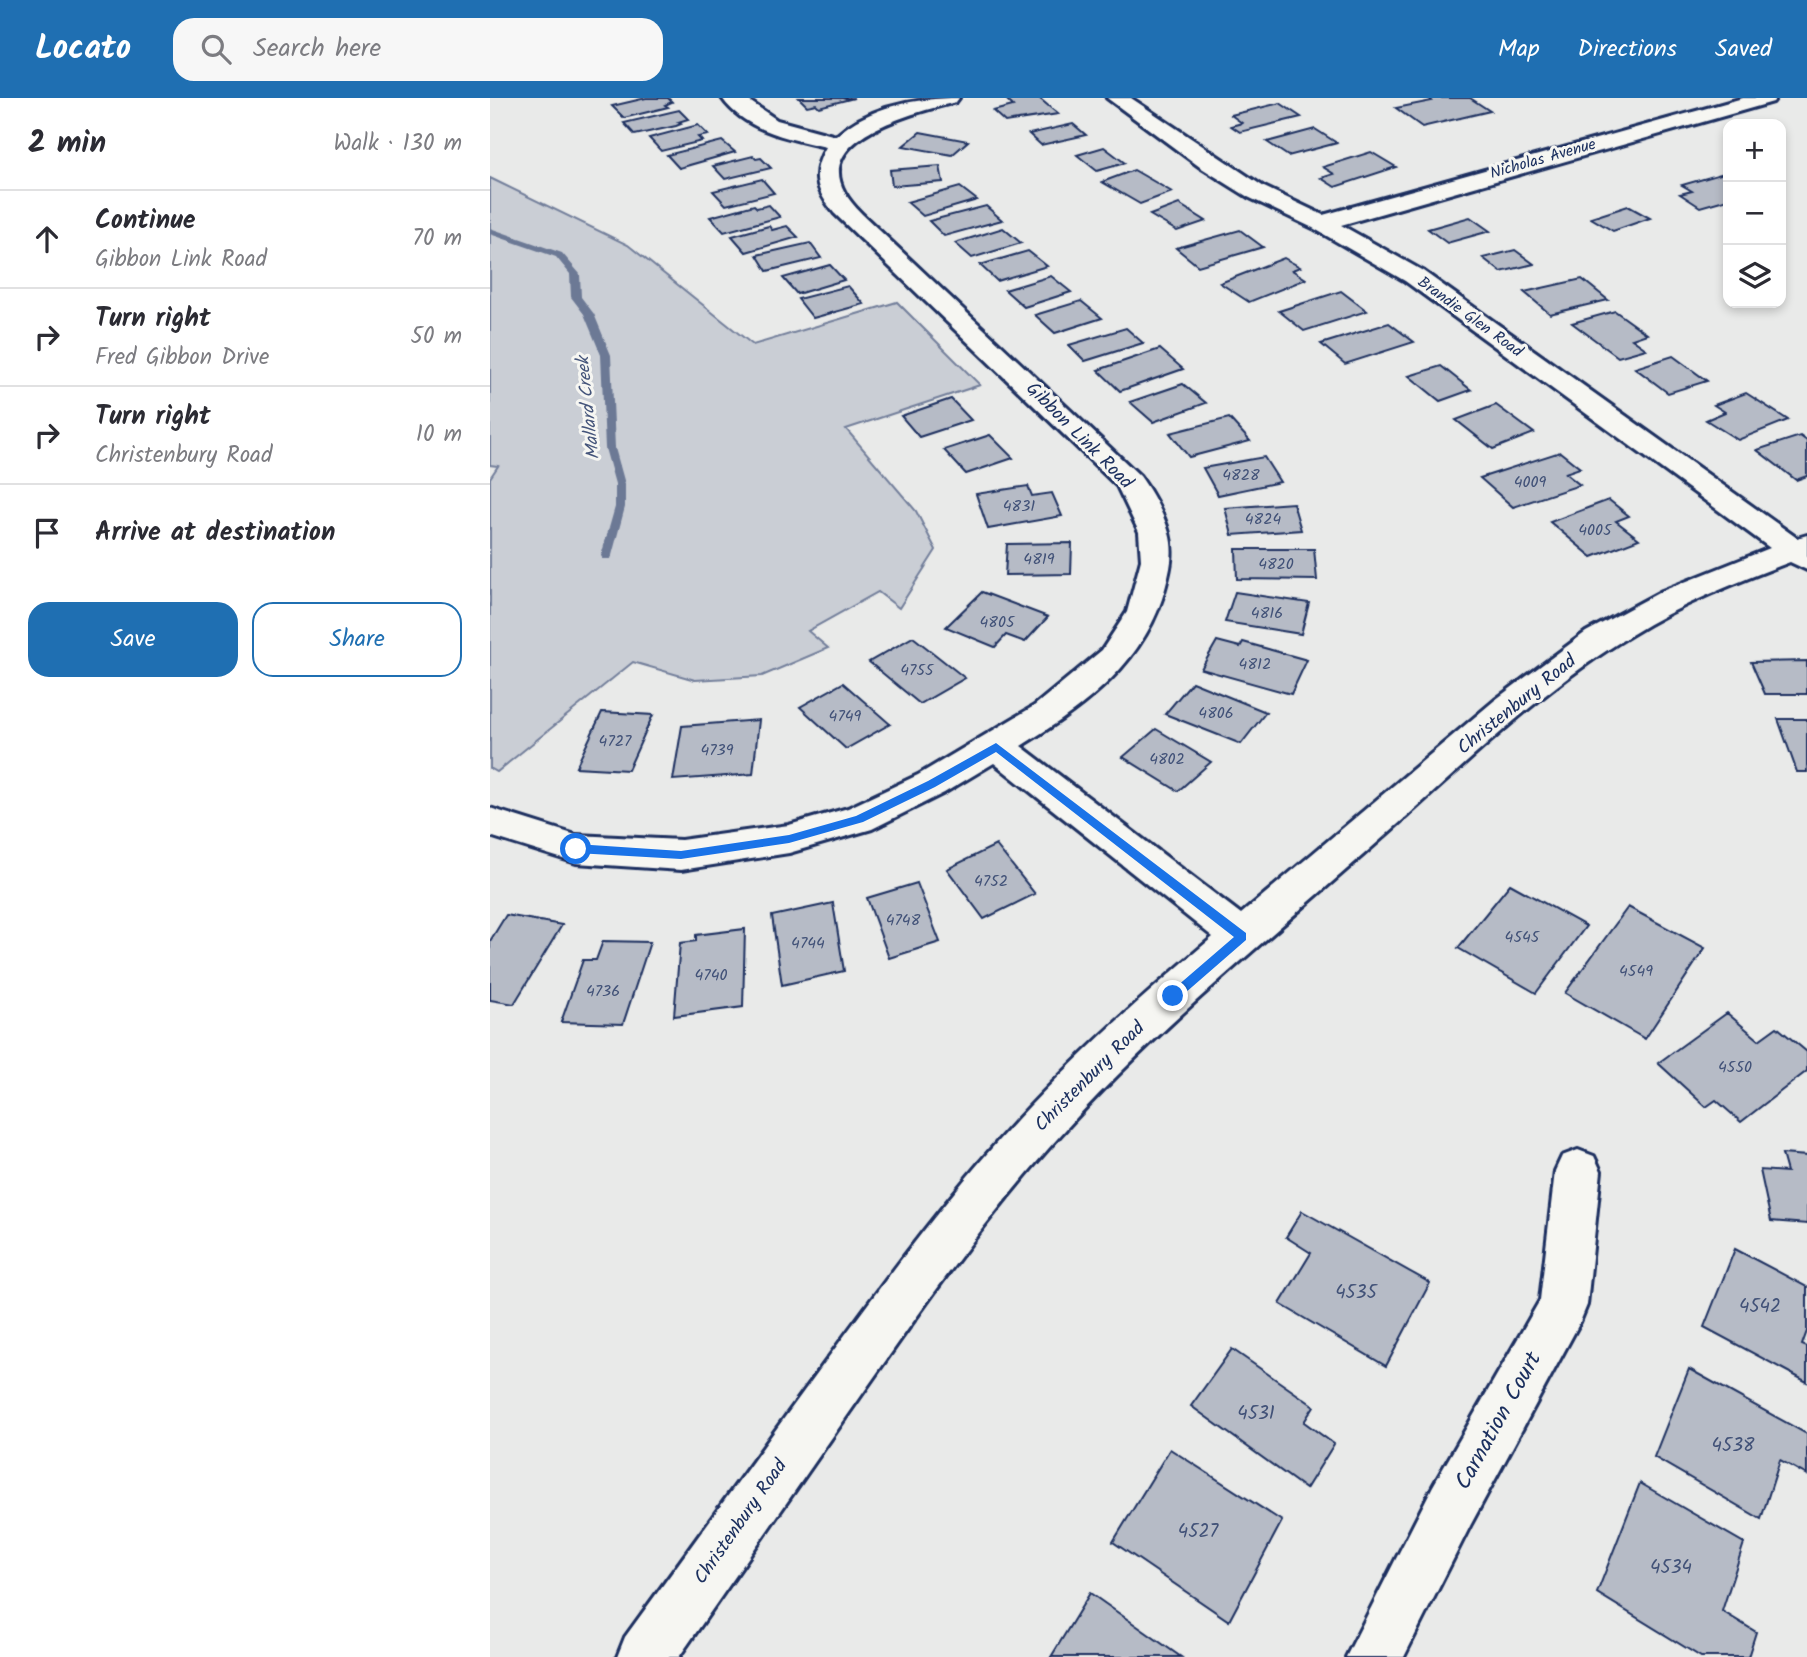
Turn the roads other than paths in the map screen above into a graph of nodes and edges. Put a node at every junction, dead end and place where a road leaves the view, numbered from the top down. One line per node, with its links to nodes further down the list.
1 (732, 98): 5 (street)
2 (949, 98): 5 (street)
3 (1117, 98): 6 (street, Brandie Glen Road)
4 (1766, 98): 6 (street, Nicholas Avenue)
5 (839, 143): 8 (street, Gibbon Link Road)
6 (1321, 223): 7 (street, Brandie Glen Road)
7 (1803, 552): 10 (street, Christenbury Road)
8 (996, 746): 9 (street, Gibbon Link Road); 10 (street)
9 (490, 822)
10 (1242, 937): 12 (street, Christenbury Road)
11 (1578, 1171): 13 (street, Carnation Court)
12 (645, 1657)
13 (1374, 1657)

